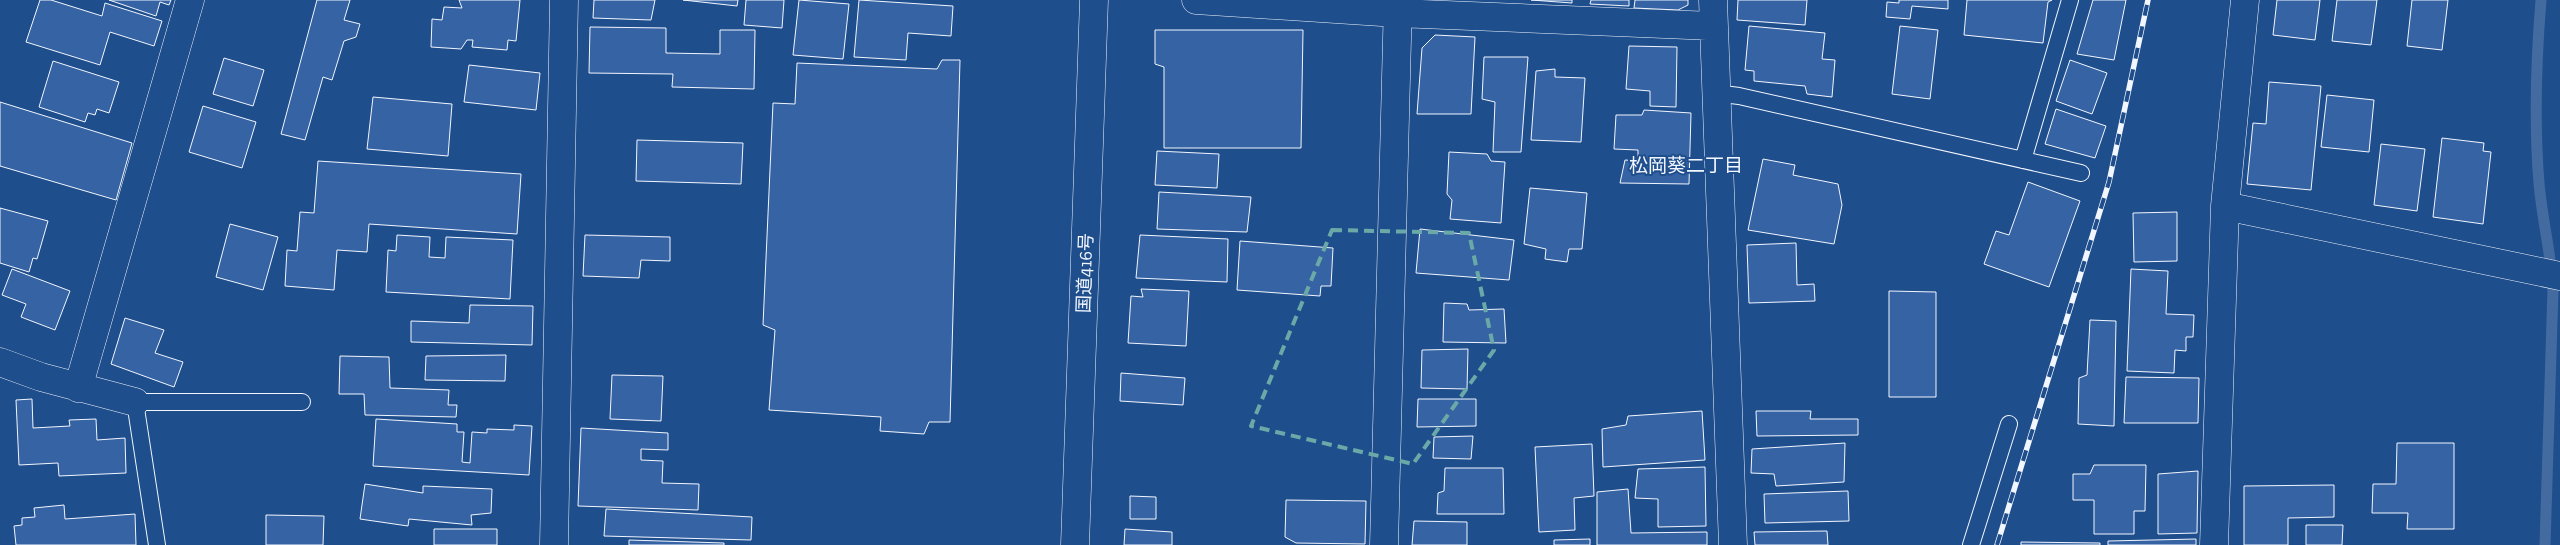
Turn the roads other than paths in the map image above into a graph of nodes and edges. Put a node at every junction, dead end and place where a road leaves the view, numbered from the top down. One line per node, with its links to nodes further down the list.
1 (190, 0): 15 (main road)
2 (564, 0): 20 (main road)
3 (1094, 0): 21 (main road, 国道416号)
4 (1196, 0): 7 (main road)
5 (2070, 0): 10 (lane)
6 (2245, 0): 12 (main road)
7 (1398, 6): 8 (main road); 22 (main road)
8 (1713, 13): 9 (main road)
9 (1715, 93): 10 (lane); 23 (main road)
10 (2023, 160): 11 (lane)
11 (2081, 173)
12 (2225, 206): 13 (main road); 25 (main road)
13 (2560, 276)
14 (0, 362): 15 (main road)
15 (78, 388): 16 (main road)
16 (135, 402): 17 (lane); 19 (lane)
17 (302, 402)
18 (2008, 424): 24 (lane)
19 (157, 545)
20 (554, 545)
21 (1075, 545)
22 (1384, 545)
23 (1733, 545)
24 (1971, 545)
25 (2214, 545)

